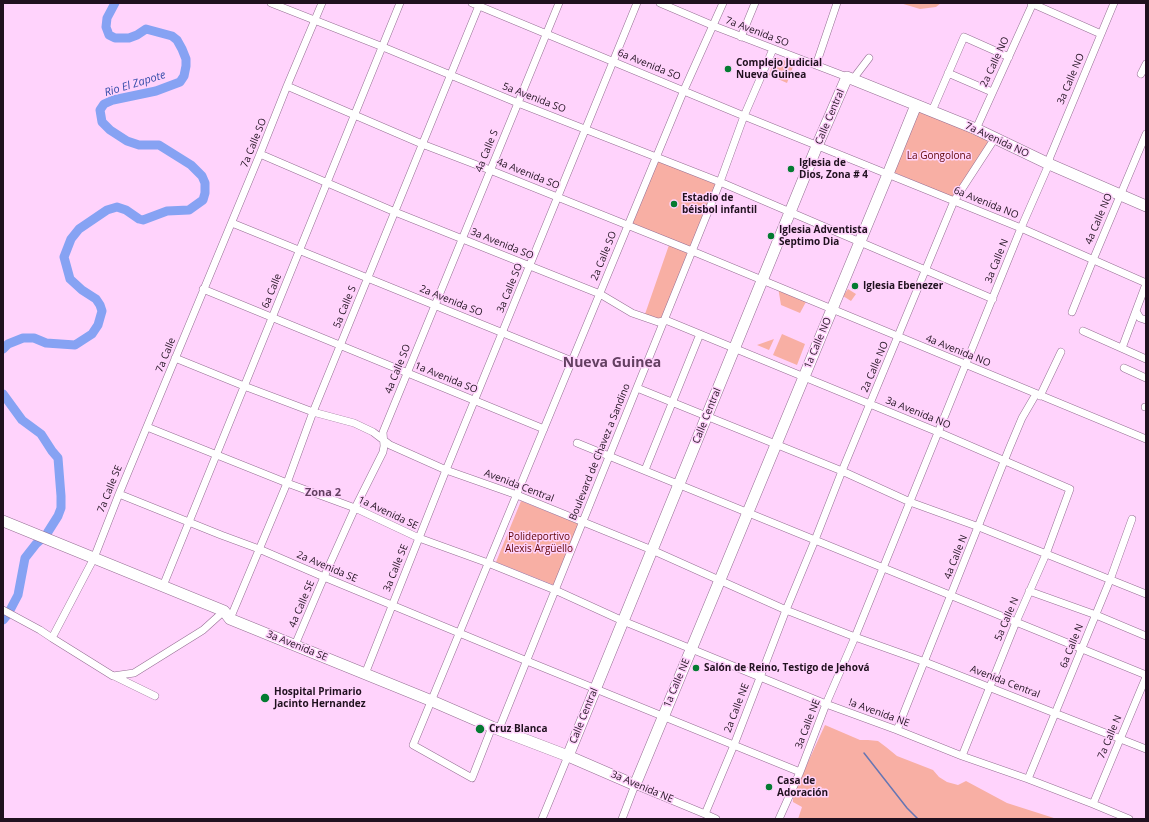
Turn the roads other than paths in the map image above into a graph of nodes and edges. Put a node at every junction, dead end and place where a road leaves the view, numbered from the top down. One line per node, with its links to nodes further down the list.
1 (271, 3): 13 (street, 5a Avenida SO)
2 (322, 3): 14 (street, 7a Calle SO)
3 (400, 3): 19 (street, 6a Calle)
4 (558, 3): 16 (street, 4a Calle S)
5 (637, 3): 23 (street, 3a Calle SO)
6 (660, 3): 15 (street, 7a Avenida SO)
7 (723, 3): 15 (street, 2a Calle SO)
8 (755, 3): 18 (street)
9 (837, 3): 24 (street)
10 (1032, 3): 17 (street); 21 (street, 2a Calle NO)
11 (1114, 3): 17 (street, 3a Calle NO)
12 (477, 4): 16 (street, 6a Avenida SO); 28 (street, 5a Calle S)
13 (287, 6): 14 (street, 5a Avenida SO)
14 (315, 19): 19 (street, 5a Avenida SO); 30 (street, 7a Calle SO)
15 (714, 26): 18 (street, 7a Avenida SO); 31 (street, 2a Calle SO)
16 (546, 34): 23 (street, 6a Avenida SO); 33 (street, 4a Calle S)
17 (1101, 34): 46 (street, 3a Calle NO)
18 (742, 37): 20 (street, 7a Avenida SO)
19 (383, 47): 28 (street, 5a Avenida SO); 36 (street, 6a Calle)
20 (773, 49): 24 (street, 7a Avenida SO); 37 (street, Boulevard de Chavez a Sandino)
21 (1009, 57): 26 (street); 32 (street, 2a Calle NO)
22 (869, 58): 29 (street)
23 (613, 62): 31 (street, 6a Avenida SO); 38 (street, 3a Calle SO)
24 (816, 65): 29 (street, 7a Avenida SO)
25 (1146, 66): 27 (street)
26 (948, 73): 32 (street); 35 (street)
27 (1141, 74)
28 (450, 75): 33 (street, 5a Avenida SO); 42 (street, 5a Calle S)
29 (850, 78): 34 (highway, 7a Avenida NO); 43 (highway, Calle Central)
30 (287, 86): 36 (street, 4a Avenida SO); 44 (street, 7a Calle SO)
31 (684, 90): 37 (street, 6a Avenida SO); 45 (street, 2a Calle SO)
32 (992, 92): 39 (street, 2a Calle NO)
33 (518, 103): 38 (street, 5a Avenida SO); 47 (street, 4a Calle S)
34 (916, 104): 35 (highway, 7a Avenida NO); 48 (highway, 1a Calle NO)
35 (932, 111): 39 (highway, 7a Avenida NO)
36 (355, 115): 42 (street, 4a Avenida SO); 49 (street, 6a Calle)
37 (744, 116): 43 (street, 6a Avenida SO); 50 (street, Boulevard de Chavez a Sandino)
38 (586, 129): 45 (street, 5a Avenida SO); 52 (street, 3a Calle SO)
39 (976, 129): 41 (highway, 7a Avenida NO)
40 (1146, 134): 51 (street, 4a Calle NO)
41 (995, 138): 46 (highway, 7a Avenida NO); 53 (street, 2a Calle NO)
42 (422, 144): 47 (street, 4a Avenida SO); 55 (street, 5a Calle S)
43 (818, 146): 48 (street, 6a Avenida NO); 56 (highway, Calle Central)
44 (260, 154): 49 (street, 3a Avenida SO); 57 (street, 7a Calle SO)
45 (656, 157): 50 (street, 5a Avenida SO); 58 (street, 2a Calle SO)
46 (1049, 164): 51 (highway, 7a Avenida NO); 59 (street, 3a Calle N)
47 (490, 170): 52 (street, 4a Avenida SO); 60 (street, 4a Calle S)
48 (888, 174): 53 (street, 6a Avenida NO); 61 (highway, 1a Calle NO)
49 (327, 182): 55 (street, 3a Avenida SO); 62 (street, 6a Calle)
50 (720, 182): 56 (street, 5a Avenida SO); 63 (street, Boulevard de Chavez a Sandino)
51 (1120, 195): 54 (highway, 7a Avenida NO); 64 (street, 4a Calle NO)
52 (558, 197): 58 (street, 4a Avenida SO); 65 (street, 3a Calle SO)
53 (954, 201): 59 (street, 6a Avenida NO); 66 (street, 2a Calle NO)
54 (1146, 206)
55 (394, 212): 60 (street, 3a Avenida SO); 67 (street, 5a Calle S)
56 (790, 212): 61 (street, 5a Avenida SO); 68 (highway, Calle Central)
57 (232, 223): 62 (street, 2a Avenida SO); 70 (street, 7a Calle SO)
58 (628, 225): 63 (street, 4a Avenida SO); 71 (street, 2a Calle SO)
59 (1021, 228): 64 (street, 6a Avenida NO); 72 (street, 3a Calle N)
60 (462, 238): 65 (street, 3a Avenida SO); 73 (street, 4a Calle S)
61 (860, 242): 66 (street, 5a Avenida SO); 74 (highway, 1a Calle NO)
62 (299, 251): 67 (street, 2a Avenida SO); 77 (street, 6a Calle)
63 (692, 251): 68 (street, 4a Avenida SO); 79 (street, Boulevard de Chavez a Sandino)
64 (1093, 260): 69 (street, 6a Avenida NO); 76 (street, 4a Calle NO)
65 (530, 266): 71 (street, 3a Avenida SO); 81 (street, 3a Calle SO)
66 (926, 270): 72 (street, 5a Avenida SO); 83 (street, 2a Calle NO)
67 (367, 278): 73 (street, 2a Avenida SO); 84 (street, 5a Calle S)
68 (762, 281): 74 (street, 4a Avenida NO); 86 (highway, Calle Central)
69 (1146, 284): 75 (street)
70 (204, 289): 77 (street, 1a Avenida SO); 88 (street, 7a Calle)
71 (600, 294): 79 (street, 3a Avenida SO); 90 (street, 2a Calle SO)
72 (993, 299): 91 (street, 3a Calle N)
73 (435, 306): 81 (street, 2a Avenida SO); 93 (street, 4a Calle SO)
74 (832, 310): 83 (street, 4a Avenida NO); 94 (highway, 1a Calle NO)
75 (1136, 311): 78 (street); 85 (street)
76 (1072, 312)
77 (272, 317): 84 (street, 1a Avenida SO); 96 (street, 6a Calle)
78 (1146, 320)
79 (664, 321): 82 (street, 3a Avenida SO); 97 (street, Boulevard de Chavez a Sandino)
80 (1082, 330): 85 (street)
81 (502, 333): 90 (street, 2a Avenida SO); 99 (street, 3a Calle SO)
82 (700, 334): 86 (street, 3a Avenida SO); 100 (street)
83 (898, 337): 91 (street, 4a Avenida NO); 101 (street, 2a Calle NO)
84 (340, 345): 93 (street, 1a Avenida SO); 102 (street, 5a Calle S)
85 (1122, 348): 89 (street)
86 (734, 349): 94 (street, 3a Avenida NO); 103 (highway, Calle Central)
87 (1061, 352): 98 (street, 4a Calle N)
88 (175, 358): 96 (street, Avenida Central); 104 (street, 7a Calle)
89 (1146, 359)
90 (572, 361): 105 (street, 2a Calle SO)
91 (966, 365): 98 (street, 4a Avenida NO); 106 (street, 3a Calle N)
92 (1124, 368): 95 (street)
93 (407, 373): 99 (street, 1a Avenida SO); 108 (street, 4a Calle SO)
94 (804, 377): 101 (street, 3a Avenida NO); 110 (highway, 1a Calle NO)
95 (1146, 378)
96 (244, 386): 102 (street, Avenida Central); 111 (street, 6a Calle)
97 (637, 388): 100 (street); 112 (street, Boulevard de Chavez a Sandino)
98 (1038, 395): 107 (street, 4a Avenida NO); 113 (street, 4a Calle N)
99 (475, 400): 105 (street, 1a Avenida SO); 114 (street, 3a Calle SO)
100 (672, 402): 103 (street); 115 (street)
101 (870, 404): 106 (street, 3a Avenida NO); 116 (street, 2a Calle NO)
102 (313, 412): 108 (street, Avenida Central); 117 (street, 5a Calle S)
103 (707, 416): 110 (street); 118 (highway, Calle Central)
104 (147, 427): 111 (street, 1a Avenida SE); 120 (street, 7a Calle SE)
105 (544, 429): 121 (street, 2a Calle SO)
106 (938, 432): 113 (street, 3a Avenida NO); 122 (street, 3a Calle N)
107 (1146, 439)
108 (384, 440): 114 (street, Avenida Central); 123 (street, 4a Calle SE)
109 (577, 443): 112 (street)
110 (776, 444): 116 (street); 124 (highway, 1a Calle NO)
111 (216, 454): 117 (street, 1a Avenida SE); 127 (street, 6a Calle)
112 (609, 455): 115 (street); 128 (street, Boulevard de Chavez a Sandino)
113 (1004, 461): 119 (street, 3a Avenida NO); 129 (street, 4a Calle N)
114 (446, 470): 121 (street, Avenida Central); 130 (street, 3a Calle SE)
115 (645, 470): 118 (street)
116 (842, 471): 122 (street); 131 (street, 2a Calle NO)
117 (287, 483): 123 (street, 1a Avenida SE); 132 (street, 5a Calle S)
118 (679, 484): 124 (street); 133 (highway, Calle Central)
119 (1070, 489): 134 (street, 5a Calle N)
120 (119, 494): 127 (street, 2a Avenida SE); 135 (street, 7a Calle SE)
121 (517, 495): 128 (street, Avenida Central); 136 (street, 2a Calle SO)
122 (910, 502): 129 (street); 137 (street, 3a Calle NE)
123 (355, 508): 130 (street, 1a Avenida SE); 138 (street, 4a Calle SE)
124 (748, 512): 131 (street); 140 (highway, 1a Calle NO)
125 (1132, 519): 139 (street, 6a Calle N)
126 (3, 521): 135 (highway, 3a Avenida SE)
127 (189, 522): 132 (street, 2a Avenida SE); 141 (street, 6a Calle)
128 (583, 522): 133 (street, Avenida Central); 142 (street, Boulevard de Chavez a Sandino)
129 (979, 527): 134 (street); 145 (street, 4a Calle N)
130 (419, 538): 136 (street, 1a Avenida SE); 146 (street, 3a Calle SE)
131 (815, 540): 137 (street); 148 (street, 2a Calle NO)
132 (259, 549): 138 (street, 2a Avenida SE); 149 (street, 5a Calle S)
133 (652, 550): 140 (street, Avenida Central); 151 (highway, Calle Central)
134 (1046, 554): 139 (street); 143 (street, 5a Calle N)
135 (94, 558): 141 (highway, 3a Avenida SE); 156 (street, 7a Calle SE)
136 (488, 563): 142 (street, 1a Avenida SE); 153 (street, 2a Calle SO)
137 (883, 568): 145 (street); 155 (street, 3a Calle NE)
138 (324, 577): 146 (street, 2a Avenida SE); 157 (street, 4a Calle SE)
139 (1110, 580): 144 (street); 150 (street, 6a Calle N)
140 (719, 581): 148 (street, Avenida Central); 158 (highway, 1a Calle NE)
141 (163, 586): 149 (highway, 3a Avenida SE)
142 (555, 590): 151 (street, 1a Avenida SE); 160 (street, Boulevard de Chavez a Sandino)
143 (1029, 591): 150 (street); 152 (street, 5a Calle N)
144 (1146, 594)
145 (951, 595): 152 (street); 161 (street, 4a Calle N)
146 (392, 605): 153 (street, 2a Avenida SE); 162 (street, 3a Calle SE)
147 (3, 610): 156 (street)
148 (786, 610): 155 (street, Avenida Central); 165 (street, 2a Calle NE)
149 (226, 615): 157 (highway, 3a Avenida SE); 163 (street)
150 (1096, 615): 154 (street); 159 (street, 6a Calle N)
151 (623, 620): 158 (street, !a Avenida NE); 166 (highway, Calle Central)
152 (1016, 622): 159 (street); 167 (street, 5a Calle N)
153 (459, 633): 160 (street, 2a Avenida SE); 169 (street, 2a Calle SO)
154 (1146, 636)
155 (855, 637): 161 (street, Avenida Central); 170 (street, 3a Calle NE)
156 (52, 638): 163 (street)
157 (295, 645): 162 (highway, 3a Avenida SE)
158 (691, 648): 165 (street, !a Avenida NE); 172 (highway, 1a Calle NE)
159 (1082, 649): 164 (street); 171 (street, 6a Calle N)
160 (526, 661): 166 (street, 2a Avenida SE); 173 (street, Boulevard de Chavez a Sandino)
161 (925, 662): 167 (street, Avenida Central); 174 (street, 4a Calle N)
162 (365, 674): 169 (highway, 3a Avenida SE)
163 (113, 676): 168 (street)
164 (1146, 676): 175 (street, 7a Calle N)
165 (759, 677): 170 (street, !a Avenida NE); 176 (street, 2a Calle NE)
166 (596, 688): 172 (street, 2a Avenida SE); 178 (highway, Calle Central)
167 (990, 688): 171 (street, Avenida Central); 179 (street, 5a Calle N)
168 (154, 696)
169 (432, 700): 173 (highway, 3a Avenida SE); 173 (street, Boulevard de Chavez a Sandino)
170 (826, 704): 174 (street, !a Avenida NE); 180 (street, 3a Calle NE)
171 (1056, 713): 175 (street, Avenida Central); 181 (street, 6a Calle N)
172 (663, 716): 176 (street, 2a Avenida SE); 182 (highway, 1a Calle NE)
173 (496, 728): 178 (highway, 3a Avenida SE)
174 (897, 730): 179 (street, !a Avenida NE)
175 (1120, 738): 177 (street, Avenida Central); 183 (street, 7a Calle N)
176 (734, 745): 180 (street, 2a Avenida SE); 184 (street, 2a Calle NE)
177 (1146, 749)
178 (568, 756): 182 (highway, 3a Avenida NE); 185 (street)
179 (962, 756): 181 (street, !a Avenida NE)
180 (800, 772): 188 (street, 3a Calle NE)
181 (1028, 779): 183 (street, !a Avenida NE)
182 (635, 785): 184 (street, 3a Avenida NE); 186 (street)
183 (1093, 804): 189 (street, !a Avenida NE)
184 (705, 814): 187 (street, 3a Avenida NE)
185 (542, 819)
186 (622, 819)
187 (716, 819)
188 (780, 819)
189 (1129, 819)

